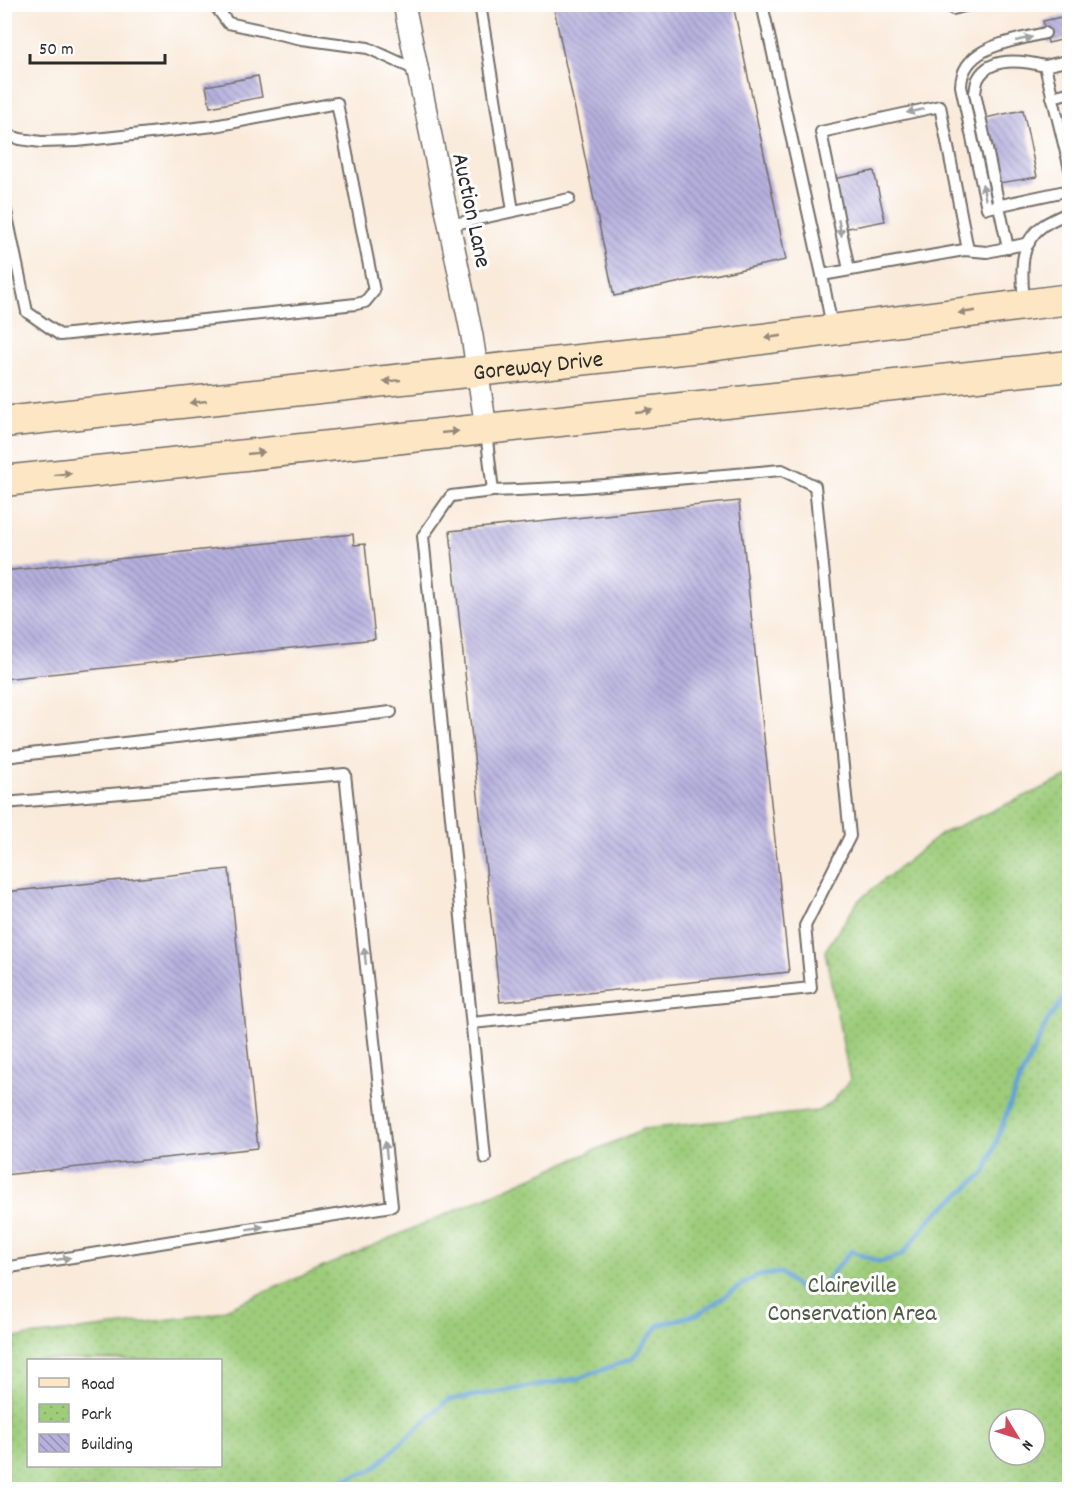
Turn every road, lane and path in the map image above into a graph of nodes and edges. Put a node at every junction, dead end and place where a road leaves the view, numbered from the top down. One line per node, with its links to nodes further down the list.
1 (213, 4): 10 (lane)
2 (404, 4): 10 (street, Auction Lane)
3 (480, 4): 20 (lane)
4 (762, 4): 27 (lane)
5 (952, 4): 6 (lane)
6 (972, 4)
7 (1045, 33): 19 (lane, one-way to 7)
8 (1070, 60): 9 (lane)
9 (1045, 66): 12 (lane); 19 (lane)
10 (418, 71): 22 (street, Auction Lane)
11 (1068, 93): 12 (lane)
12 (1052, 97): 13 (lane)
13 (1065, 126): 15 (lane)
14 (4, 134): 18 (lane)
15 (1070, 169)
16 (1070, 190): 19 (lane)
17 (569, 199): 20 (lane)
18 (4, 202)
19 (999, 206): 24 (lane)
20 (513, 211): 22 (lane)
21 (1070, 212): 23 (lane)
22 (450, 225): 32 (street, Auction Lane)
23 (1029, 243): 24 (lane); 29 (lane)
24 (1008, 248): 25 (lane)
25 (968, 250): 26 (lane); 26 (lane, one-way to 26)
26 (849, 270): 27 (lane)
27 (822, 275): 30 (lane)
28 (1070, 299): 29 (main road, Goreway Drive)
29 (1024, 304): 30 (main road, Goreway Drive, one-way to 30)
30 (832, 329): 32 (main road, Goreway Drive, one-way to 32)
31 (1070, 366): 34 (main road, one-way to 31)
32 (478, 372): 33 (main road, Goreway Drive, one-way to 33); 34 (street, Auction Lane)
33 (4, 423)
34 (486, 428): 35 (main road, one-way to 34); 36 (lane)
35 (4, 481)
36 (493, 491): 40 (lane); 40 (lane)
37 (391, 712): 38 (lane)
38 (4, 757)
39 (4, 803): 42 (lane, one-way to 39)
40 (472, 1023): 41 (lane)
41 (485, 1158)
42 (4, 1268)

